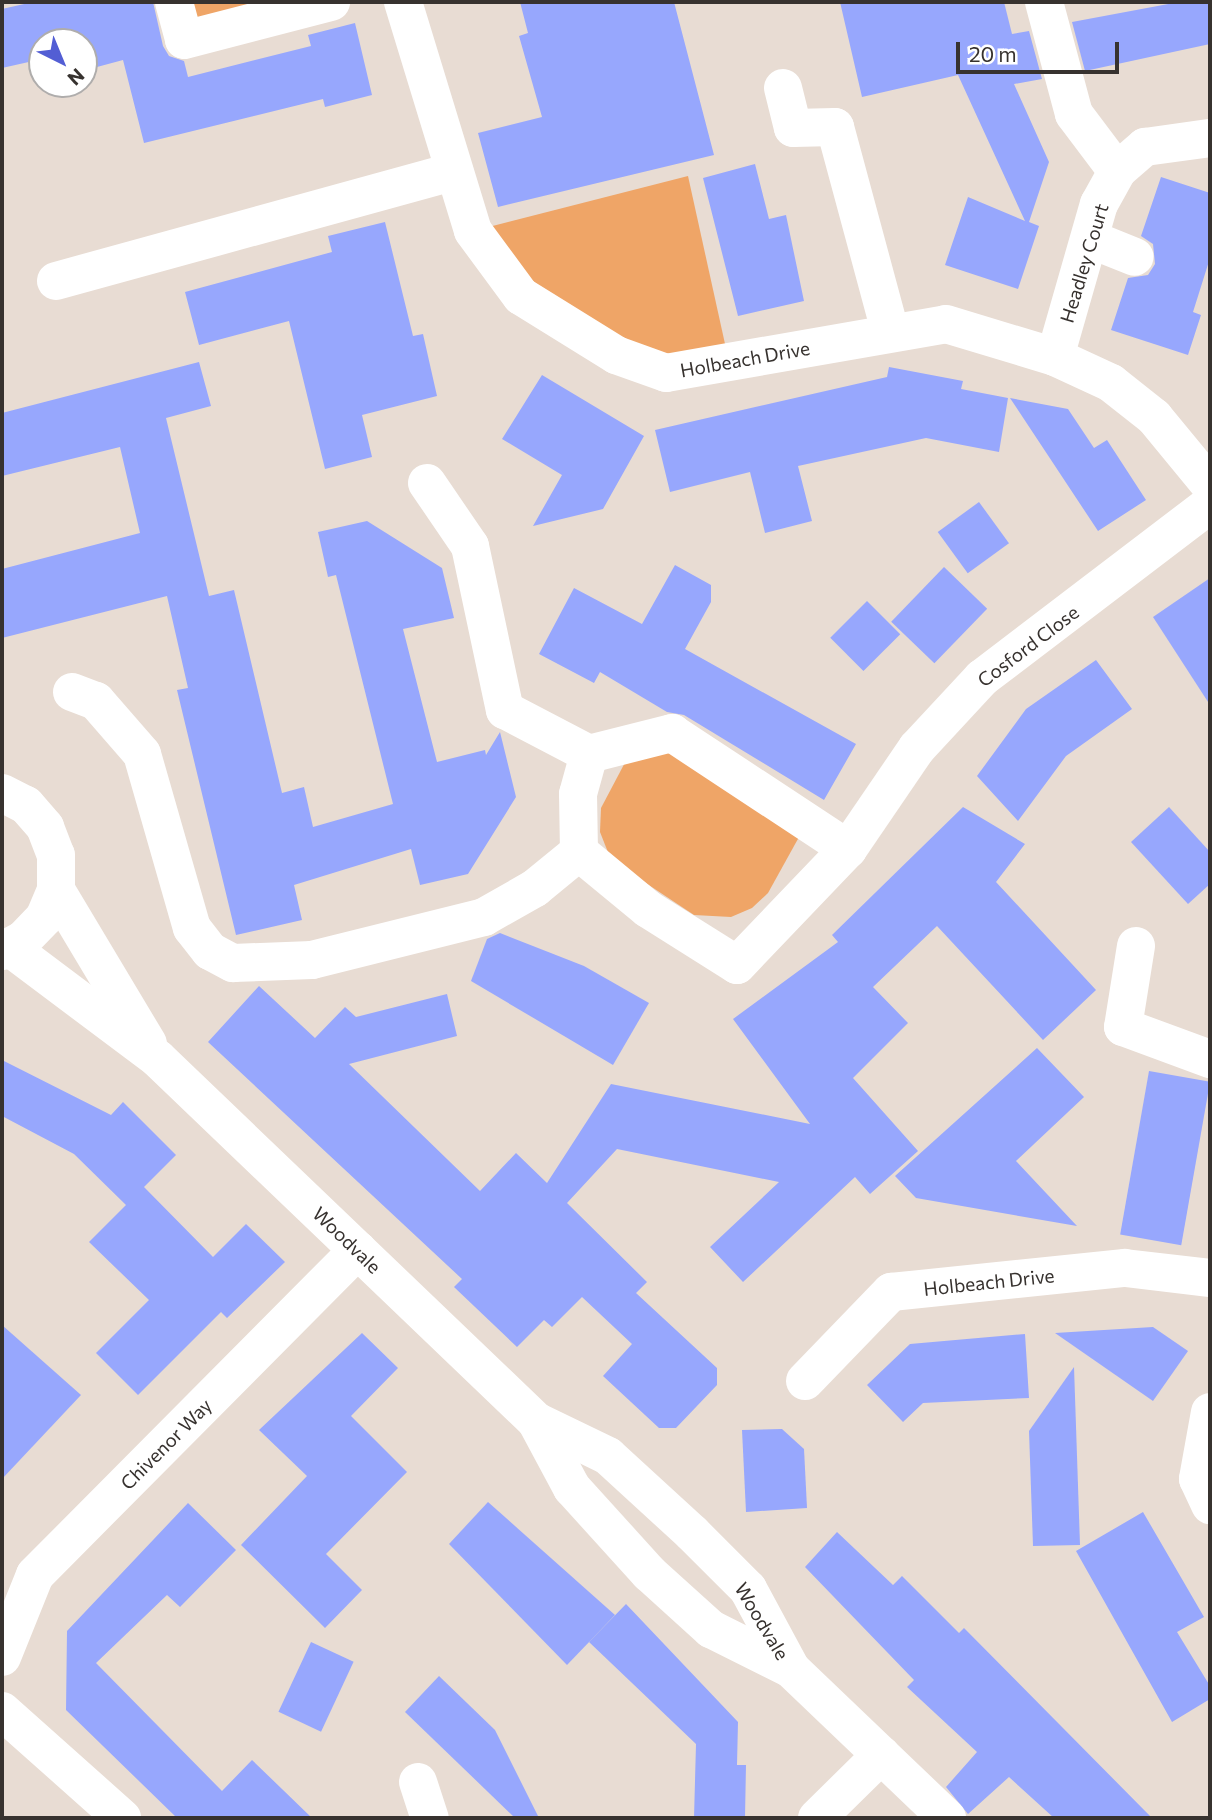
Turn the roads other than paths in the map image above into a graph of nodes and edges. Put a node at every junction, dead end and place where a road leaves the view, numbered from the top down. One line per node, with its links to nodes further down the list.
1 (174, 2): 2 (street)
2 (331, 2)
3 (403, 2): 8 (street, Holbeach Drive)
4 (1044, 2): 7 (street)
5 (783, 88): 12 (street)
6 (1210, 138): 7 (street, Headley Court)
7 (1117, 170): 9 (street, Headley Court)
8 (454, 171): 11 (street); 12 (street, Holbeach Drive)
9 (1090, 239): 10 (street); 13 (street, Headley Court)
10 (1135, 257)
11 (56, 281)
12 (890, 331): 13 (street, Holbeach Drive)
13 (1055, 357): 15 (street, Holbeach Drive)
14 (427, 483): 18 (street)
15 (1210, 485)
16 (1210, 504): 20 (street, Cosford Close)
17 (72, 692): 21 (street)
18 (589, 754): 20 (street); 21 (street)
19 (2, 793): 22 (street)
20 (849, 849): 21 (street, Cosford Close)
21 (579, 852)
22 (55, 890): 24 (street); 25 (street, Woodvale)
23 (1136, 946): 26 (street)
24 (5, 949): 25 (street, Woodvale)
25 (158, 1059): 27 (street, Woodvale)
26 (1210, 1059)
27 (358, 1250): 31 (street, Woodvale); 33 (street, Chivenor Way)
28 (1210, 1278): 29 (street, Holbeach Drive)
29 (805, 1381)
30 (1210, 1412): 32 (street)
31 (536, 1421): 34 (street, Woodvale); 34 (street, Woodvale)
32 (1210, 1505)
33 (2, 1657)
34 (791, 1669): 36 (street, Woodvale)
35 (2, 1711): 38 (street)
36 (881, 1755): 40 (street); 41 (street, Woodvale)
37 (418, 1782): 39 (street)
38 (121, 1818)
39 (430, 1818)
40 (817, 1818)
41 (947, 1818)

